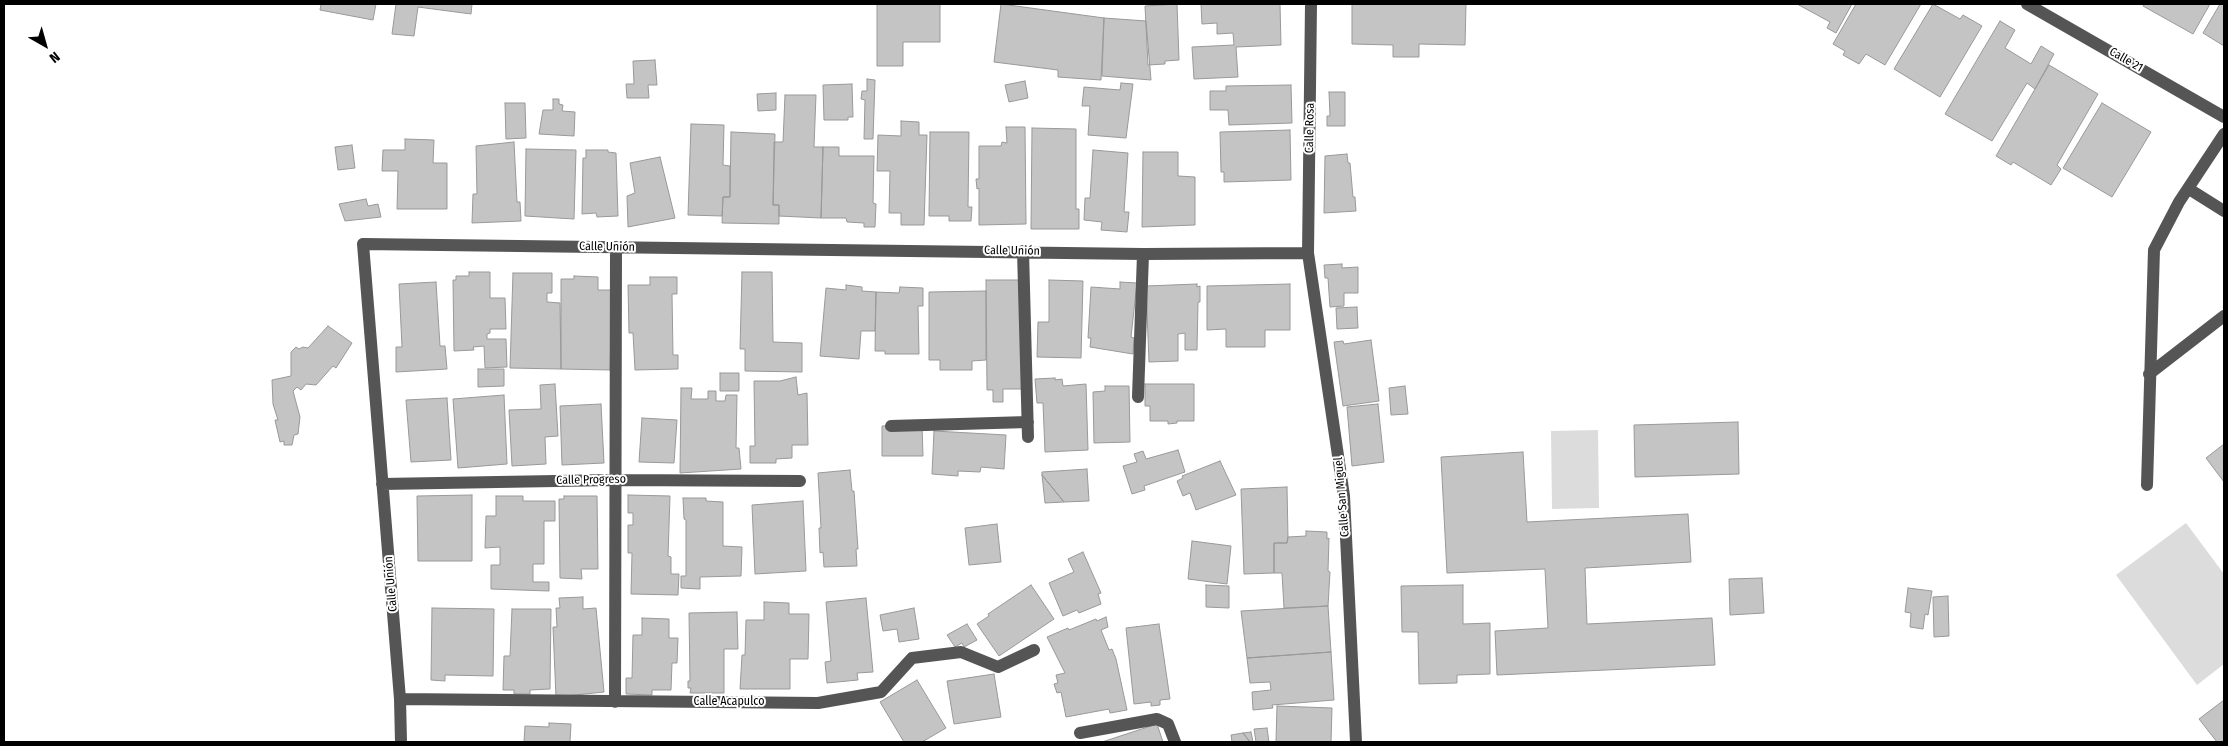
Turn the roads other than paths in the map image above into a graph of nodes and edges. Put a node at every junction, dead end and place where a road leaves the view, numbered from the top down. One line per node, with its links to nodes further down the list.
1 (1312, 4): 9 (street, Calle Rosa)
2 (2027, 4): 3 (street, Calle 21)
3 (2224, 117)
4 (2224, 134): 5 (street)
5 (2189, 189): 6 (street); 12 (street)
6 (2224, 211)
7 (616, 247): 8 (street, Calle Unión); 17 (street); 19 (street, Calle Unión)
8 (1023, 252): 10 (street, Calle Unión); 14 (street)
9 (1308, 253): 10 (street, Calle Unión); 27 (street, Calle San Miguel)
10 (1143, 254): 13 (street)
11 (2224, 316): 12 (street)
12 (2149, 374): 20 (street)
13 (1138, 397)
14 (1028, 422): 15 (street); 16 (street)
15 (891, 426)
16 (1028, 436)
17 (614, 480): 18 (street, Calle Progreso); 19 (street, Calle Progreso); 23 (street)
18 (800, 481)
19 (382, 484): 22 (street, Calle Unión)
20 (2147, 485)
21 (1034, 650): 23 (street, Calle Acapulco)
22 (400, 699): 23 (street, Calle Acapulco); 25 (street, Calle Unión)
23 (614, 702)
24 (1080, 732): 26 (street)
25 (401, 742)
26 (1175, 742)
27 (1356, 742)

